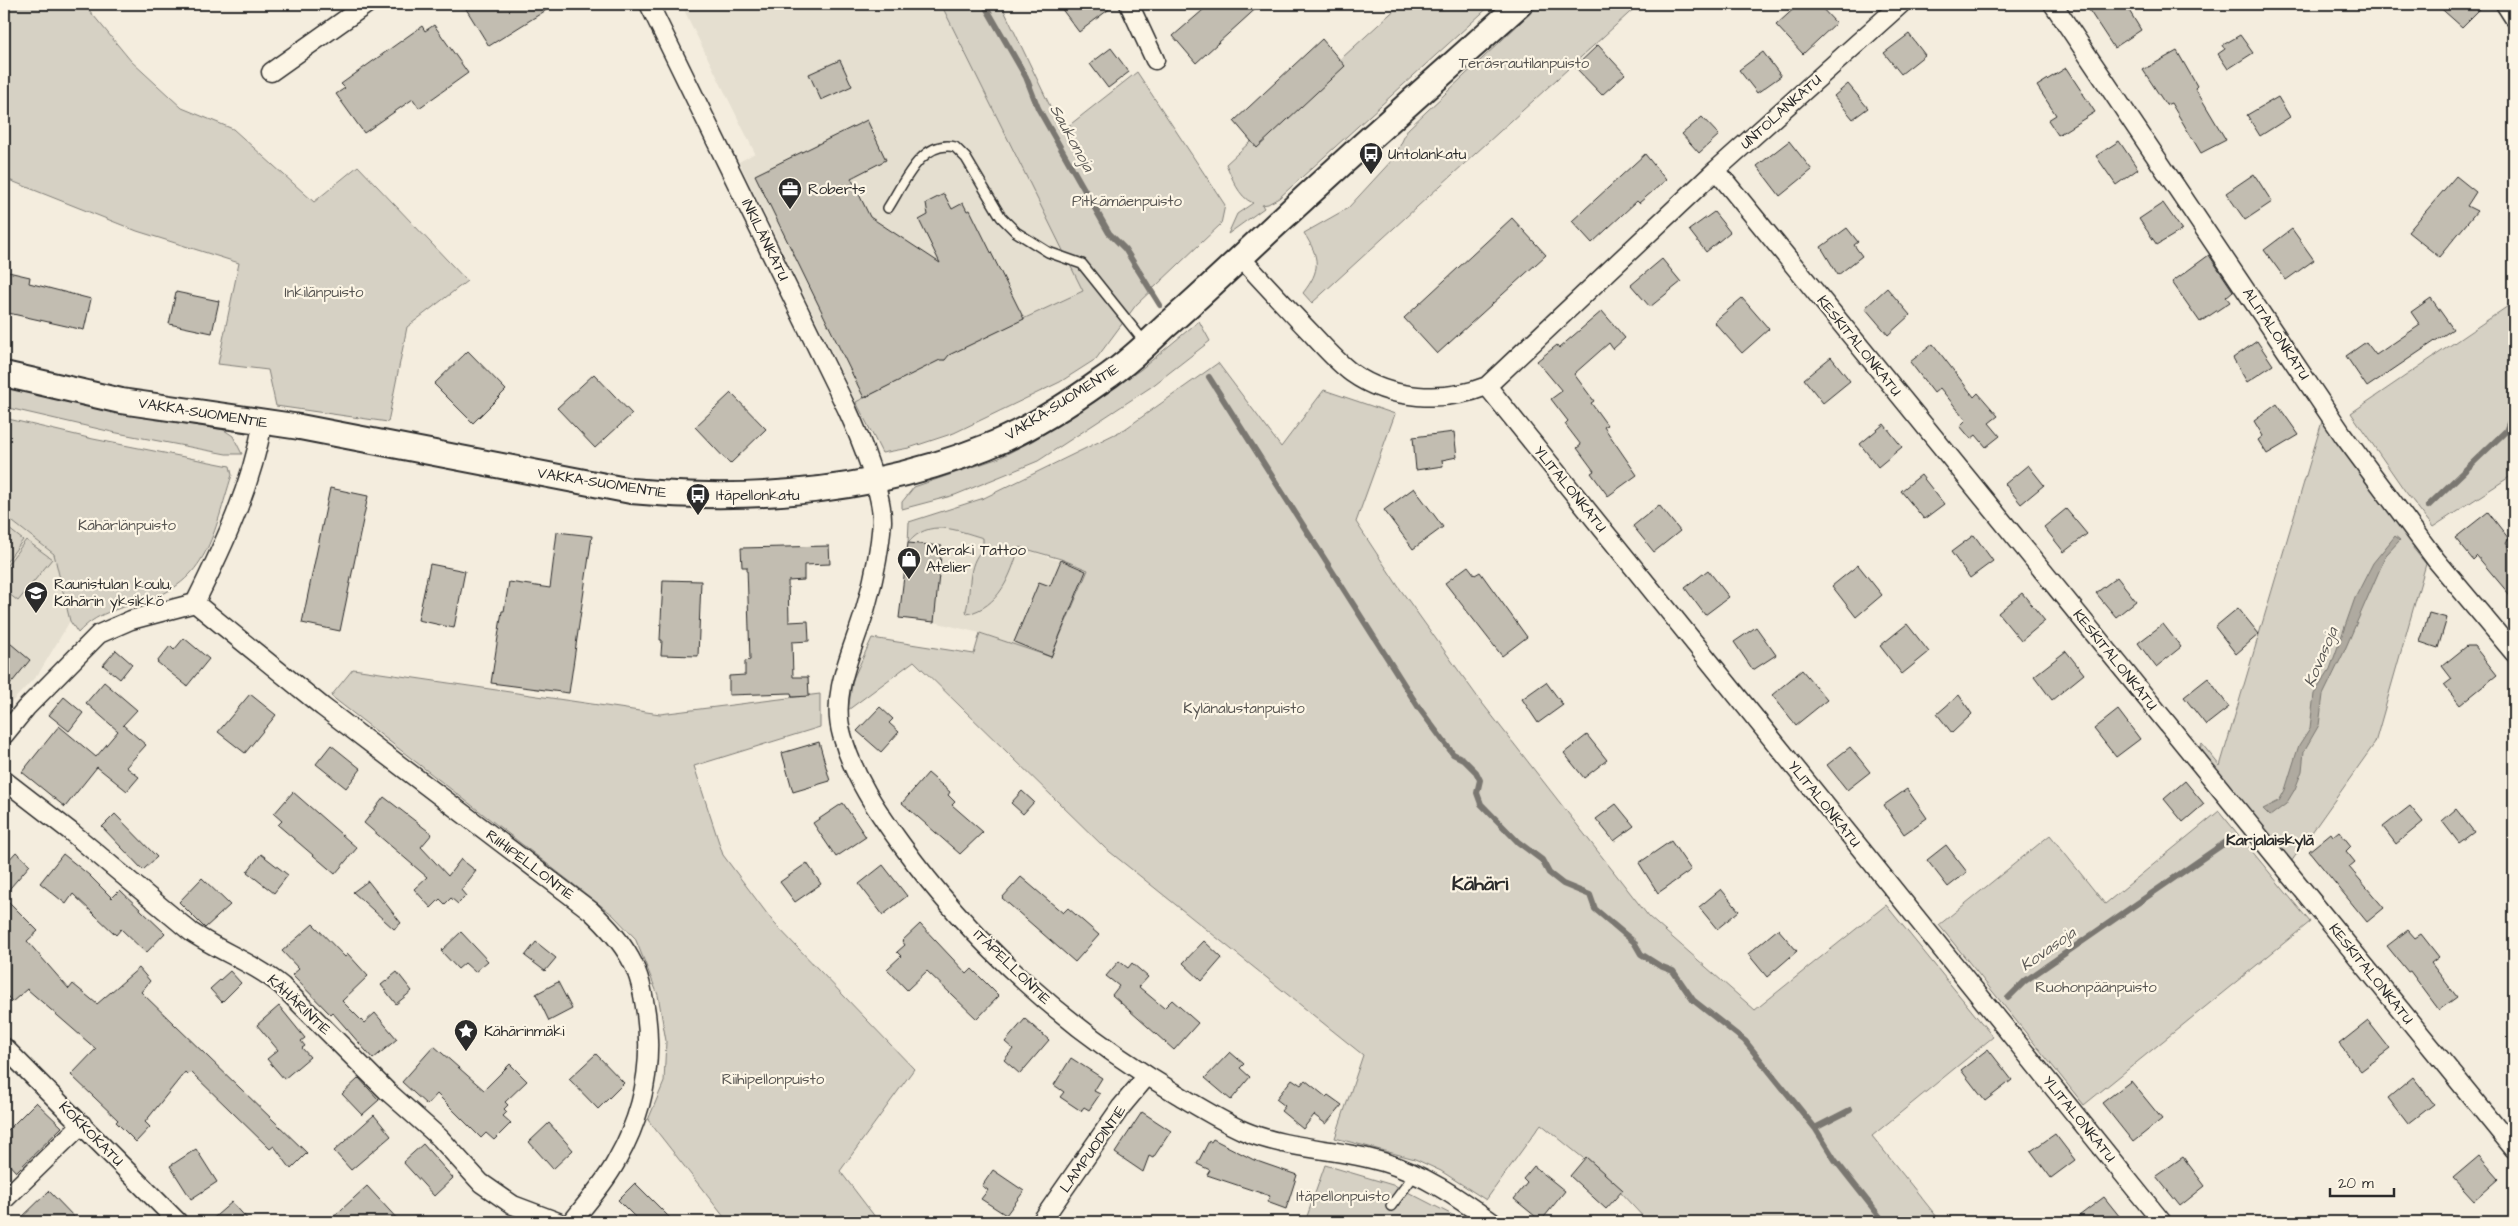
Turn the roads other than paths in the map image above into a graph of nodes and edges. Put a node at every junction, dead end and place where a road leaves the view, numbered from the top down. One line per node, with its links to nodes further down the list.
1 (367, 4): 10 (street)
2 (649, 4): 18 (street, INKILÄNKATU)
3 (1520, 4): 13 (street, VAKKA-SUOMENTIE)
4 (1901, 4): 11 (street, UNTOLANKATU)
5 (2053, 4): 20 (street, ALITALONKATU)
6 (2505, 4): 8 (street)
7 (1136, 6): 9 (street)
8 (2514, 18)
9 (1156, 60)
10 (271, 72)
11 (1716, 170): 16 (street, UNTOLANKATU); 26 (street, KESKITALONKATU)
12 (888, 208): 14 (lane)
13 (1241, 258): 14 (street, VAKKA-SUOMENTIE); 16 (street, UNTOLANKATU)
14 (1146, 344): 18 (street, VAKKA-SUOMENTIE)
15 (4, 374): 17 (street, VAKKA-SUOMENTIE)
16 (1486, 386): 35 (street, YLITALONKATU)
17 (263, 422): 18 (street, VAKKA-SUOMENTIE); 19 (street)
18 (873, 480): 24 (street, ITÄPELLONTIE)
19 (195, 603): 21 (street); 32 (street, RIIHIPELLONTIE)
20 (2514, 653)
21 (4, 735)
22 (4, 780): 31 (street, KÄHÄRINTIE)
23 (4, 1047): 25 (street, KOKKOKATU)
24 (1146, 1076): 27 (street, ITÄPELLONTIE); 33 (street, LAMPUODINTIE)
25 (82, 1124): 28 (street); 30 (street, KOKKOKATU)
26 (2514, 1149)
27 (1415, 1174): 29 (lane); 34 (street, ITÄPELLONTIE)
28 (4, 1200)
29 (1391, 1206)
30 (178, 1222)
31 (558, 1222)
32 (572, 1222)
33 (1041, 1222)
34 (1492, 1222)
35 (2162, 1222)

